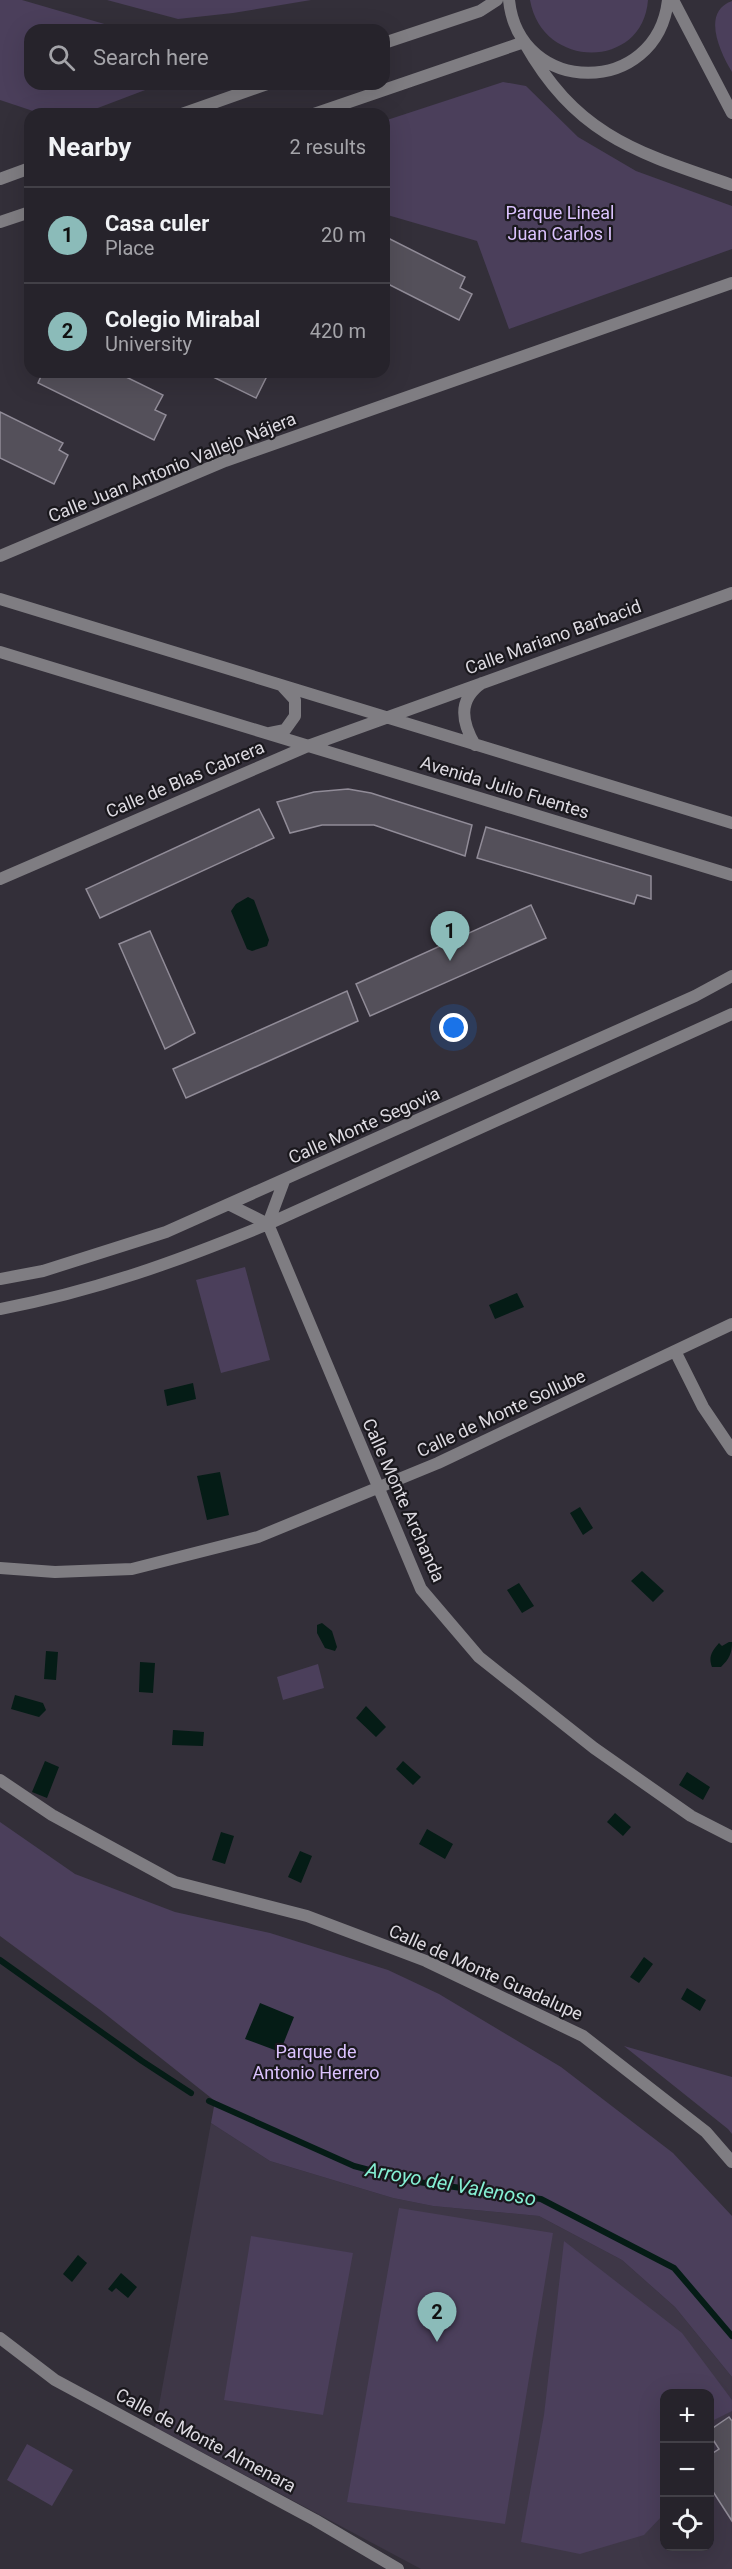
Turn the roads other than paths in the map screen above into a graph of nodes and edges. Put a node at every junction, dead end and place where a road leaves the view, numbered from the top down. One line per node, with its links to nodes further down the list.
1 (497, 0): 5 (street)
2 (509, 0): 6 (street)
3 (668, 0): 6 (street)
4 (673, 0): 12 (street)
5 (390, 41)
6 (524, 42): 7 (street); 15 (street)
7 (390, 88)
8 (250, 90): 10 (street)
9 (384, 90): 11 (street)
10 (199, 108)
11 (332, 108)
12 (732, 112)
13 (24, 170): 14 (street)
14 (0, 179)
15 (732, 185)
16 (24, 214): 17 (street)
17 (0, 222)
18 (732, 283): 19 (street, Calle Juan Antonio Vallejo Nájera)
19 (0, 556)
20 (732, 593): 23 (street, Calle Mariano Barbacid)
21 (0, 600): 24 (street, Avenida Julio Fuentes)
22 (0, 652): 26 (street, Avenida Julio Fuentes)
23 (491, 678): 25 (street, Calle Mariano Barbacid); 27 (street)
24 (283, 687): 25 (street, Avenida Julio Fuentes); 26 (street)
25 (387, 717): 27 (street, Avenida Julio Fuentes); 28 (street, Calle de Blas Cabrera)
26 (268, 734): 28 (street, Avenida Julio Fuentes)
27 (475, 745): 29 (street, Avenida Julio Fuentes)
28 (308, 746): 30 (street, Avenida Julio Fuentes); 31 (street, Calle de Blas Cabrera)
29 (732, 823)
30 (732, 875)
31 (0, 879)
32 (732, 976): 34 (street, Calle Monte Segovia)
33 (732, 1014): 36 (street)
34 (284, 1181): 35 (street, Calle Monte Segovia); 36 (street)
35 (230, 1205): 36 (street); 37 (street, Calle Monte Segovia)
36 (268, 1224): 38 (street); 42 (street, Calle Monte Archanda)
37 (0, 1279)
38 (0, 1309)
39 (732, 1324): 40 (street, Calle de Monte Sollube)
40 (675, 1351): 41 (street); 42 (street, Calle de Monte Sollube)
41 (732, 1450)
42 (377, 1488): 43 (street, Calle de Monte Sollube); 45 (street, Calle Monte Archanda)
43 (0, 1568)
44 (0, 1780): 46 (street, Calle de Monte Guadalupe)
45 (732, 1837)
46 (732, 2162)
47 (0, 2338): 48 (street, Calle de Monte Almenara)
48 (398, 2569)

